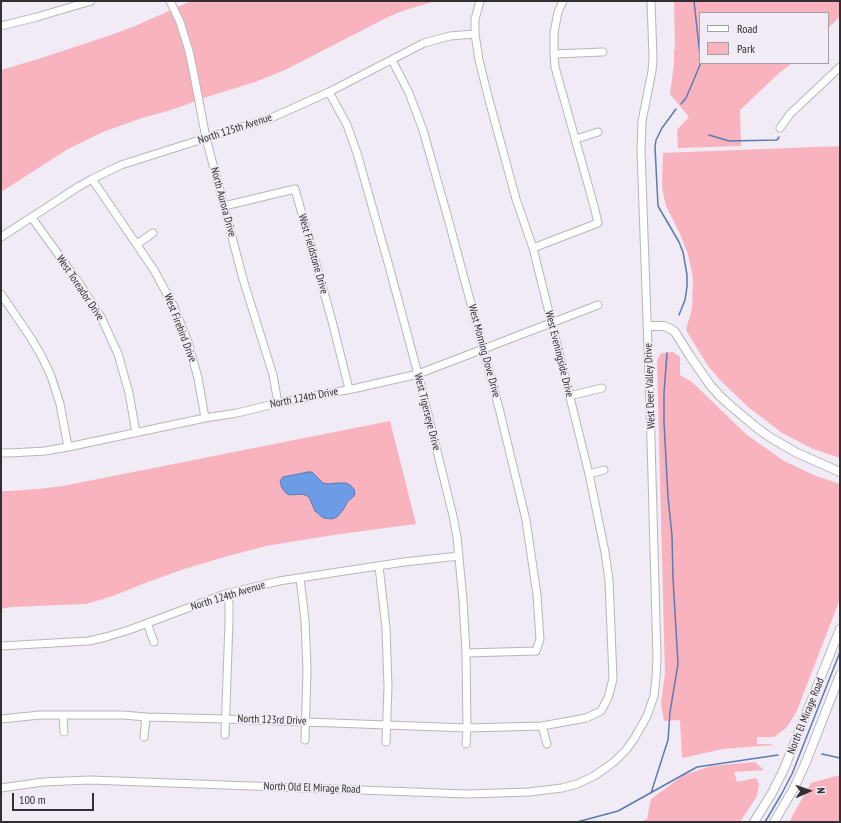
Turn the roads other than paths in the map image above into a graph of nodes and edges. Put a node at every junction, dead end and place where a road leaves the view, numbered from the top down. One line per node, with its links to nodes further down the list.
1 (88, 1): 6 (street)
2 (170, 1): 15 (street, North Aurora Drive)
3 (480, 1): 7 (street, West Eveningside Drive)
4 (563, 1): 9 (street)
5 (651, 1): 27 (street, West Deer Valley Drive)
6 (1, 26)
7 (475, 34): 10 (street, North 125th Avenue); 23 (street, West Eveningside Drive)
8 (602, 52): 9 (street)
9 (554, 54): 16 (street)
10 (392, 60): 12 (street, North 125th Avenue); 28 (street, West Morning Dove Drive)
11 (838, 72): 13 (street)
12 (330, 92): 15 (street, North 125th Avenue); 29 (street, West Tigerseye Drive)
13 (780, 128)
14 (598, 132): 16 (street)
15 (206, 138): 17 (street, North 125th Avenue); 18 (street, North Aurora Drive)
16 (576, 139): 23 (street)
17 (92, 179): 19 (street, North 125th Avenue); 22 (street, West Firebird Drive)
18 (224, 206): 31 (street, West Fieldstone Drive); 33 (street, North Aurora Drive)
19 (32, 218): 21 (street, North 125th Avenue); 35 (street, West Toreador Drive)
20 (153, 233): 22 (street)
21 (1, 237)
22 (137, 244): 34 (street, West Firebird Drive)
23 (533, 248): 26 (street, West Eveningside Drive)
24 (1, 294): 36 (street)
25 (598, 305): 26 (street, North 124th Drive)
26 (551, 323): 28 (street, North 124th Drive); 32 (street, West Eveningside Drive)
27 (648, 326): 39 (main road); 67 (street, West Deer Valley Drive)
28 (484, 349): 29 (street, North 124th Drive); 49 (street, West Morning Dove Drive)
29 (418, 374): 31 (street, North 124th Drive); 41 (street, West Tigerseye Drive)
30 (602, 388): 32 (street)
31 (349, 389): 33 (street, North 124th Drive)
32 (569, 396): 40 (street, West Eveningside Drive)
33 (278, 403): 34 (street, North 124th Drive)
34 (205, 418): 35 (street, North 124th Drive)
35 (136, 433): 36 (street, North 124th Drive)
36 (68, 447): 37 (street, North 124th Drive)
37 (1, 453)
38 (604, 470): 40 (street)
39 (840, 472)
40 (589, 474): 51 (street, West Eveningside Drive)
41 (459, 556): 42 (street, North 124th Avenue); 49 (street, West Tigerseye Drive)
42 (379, 566): 43 (street, North 124th Avenue); 57 (street)
43 (300, 578): 44 (street, North 124th Avenue); 56 (street)
44 (225, 594): 45 (street, North 124th Avenue); 54 (street)
45 (147, 623): 47 (street); 48 (street, North 124th Avenue)
46 (840, 629): 69 (main road, North El Mirage Road)
47 (154, 642)
48 (1, 646)
49 (466, 652): 59 (street, West Tigerseye Drive)
50 (840, 675): 70 (main road, North El Mirage Road)
51 (601, 711): 58 (street, North 123rd Drive)
52 (63, 715): 53 (street, North 123rd Drive); 55 (street, North 123rd Drive); 60 (street)
53 (146, 717): 54 (street, North 123rd Drive); 62 (street)
54 (226, 718): 56 (street, North 123rd Drive); 61 (street)
55 (1, 719)
56 (306, 721): 57 (street, North 123rd Drive); 63 (street)
57 (387, 724): 59 (street, North 123rd Drive); 64 (street)
58 (542, 726): 59 (street, North 123rd Drive); 66 (street)
59 (467, 728): 65 (street, West Tigerseye Drive)
60 (64, 732)
61 (225, 735)
62 (144, 737)
63 (305, 740)
64 (386, 742)
65 (466, 744)
66 (547, 744)
67 (615, 761): 68 (street, North Old El Mirage Road)
68 (1, 788)
69 (754, 822)
70 (774, 822)

